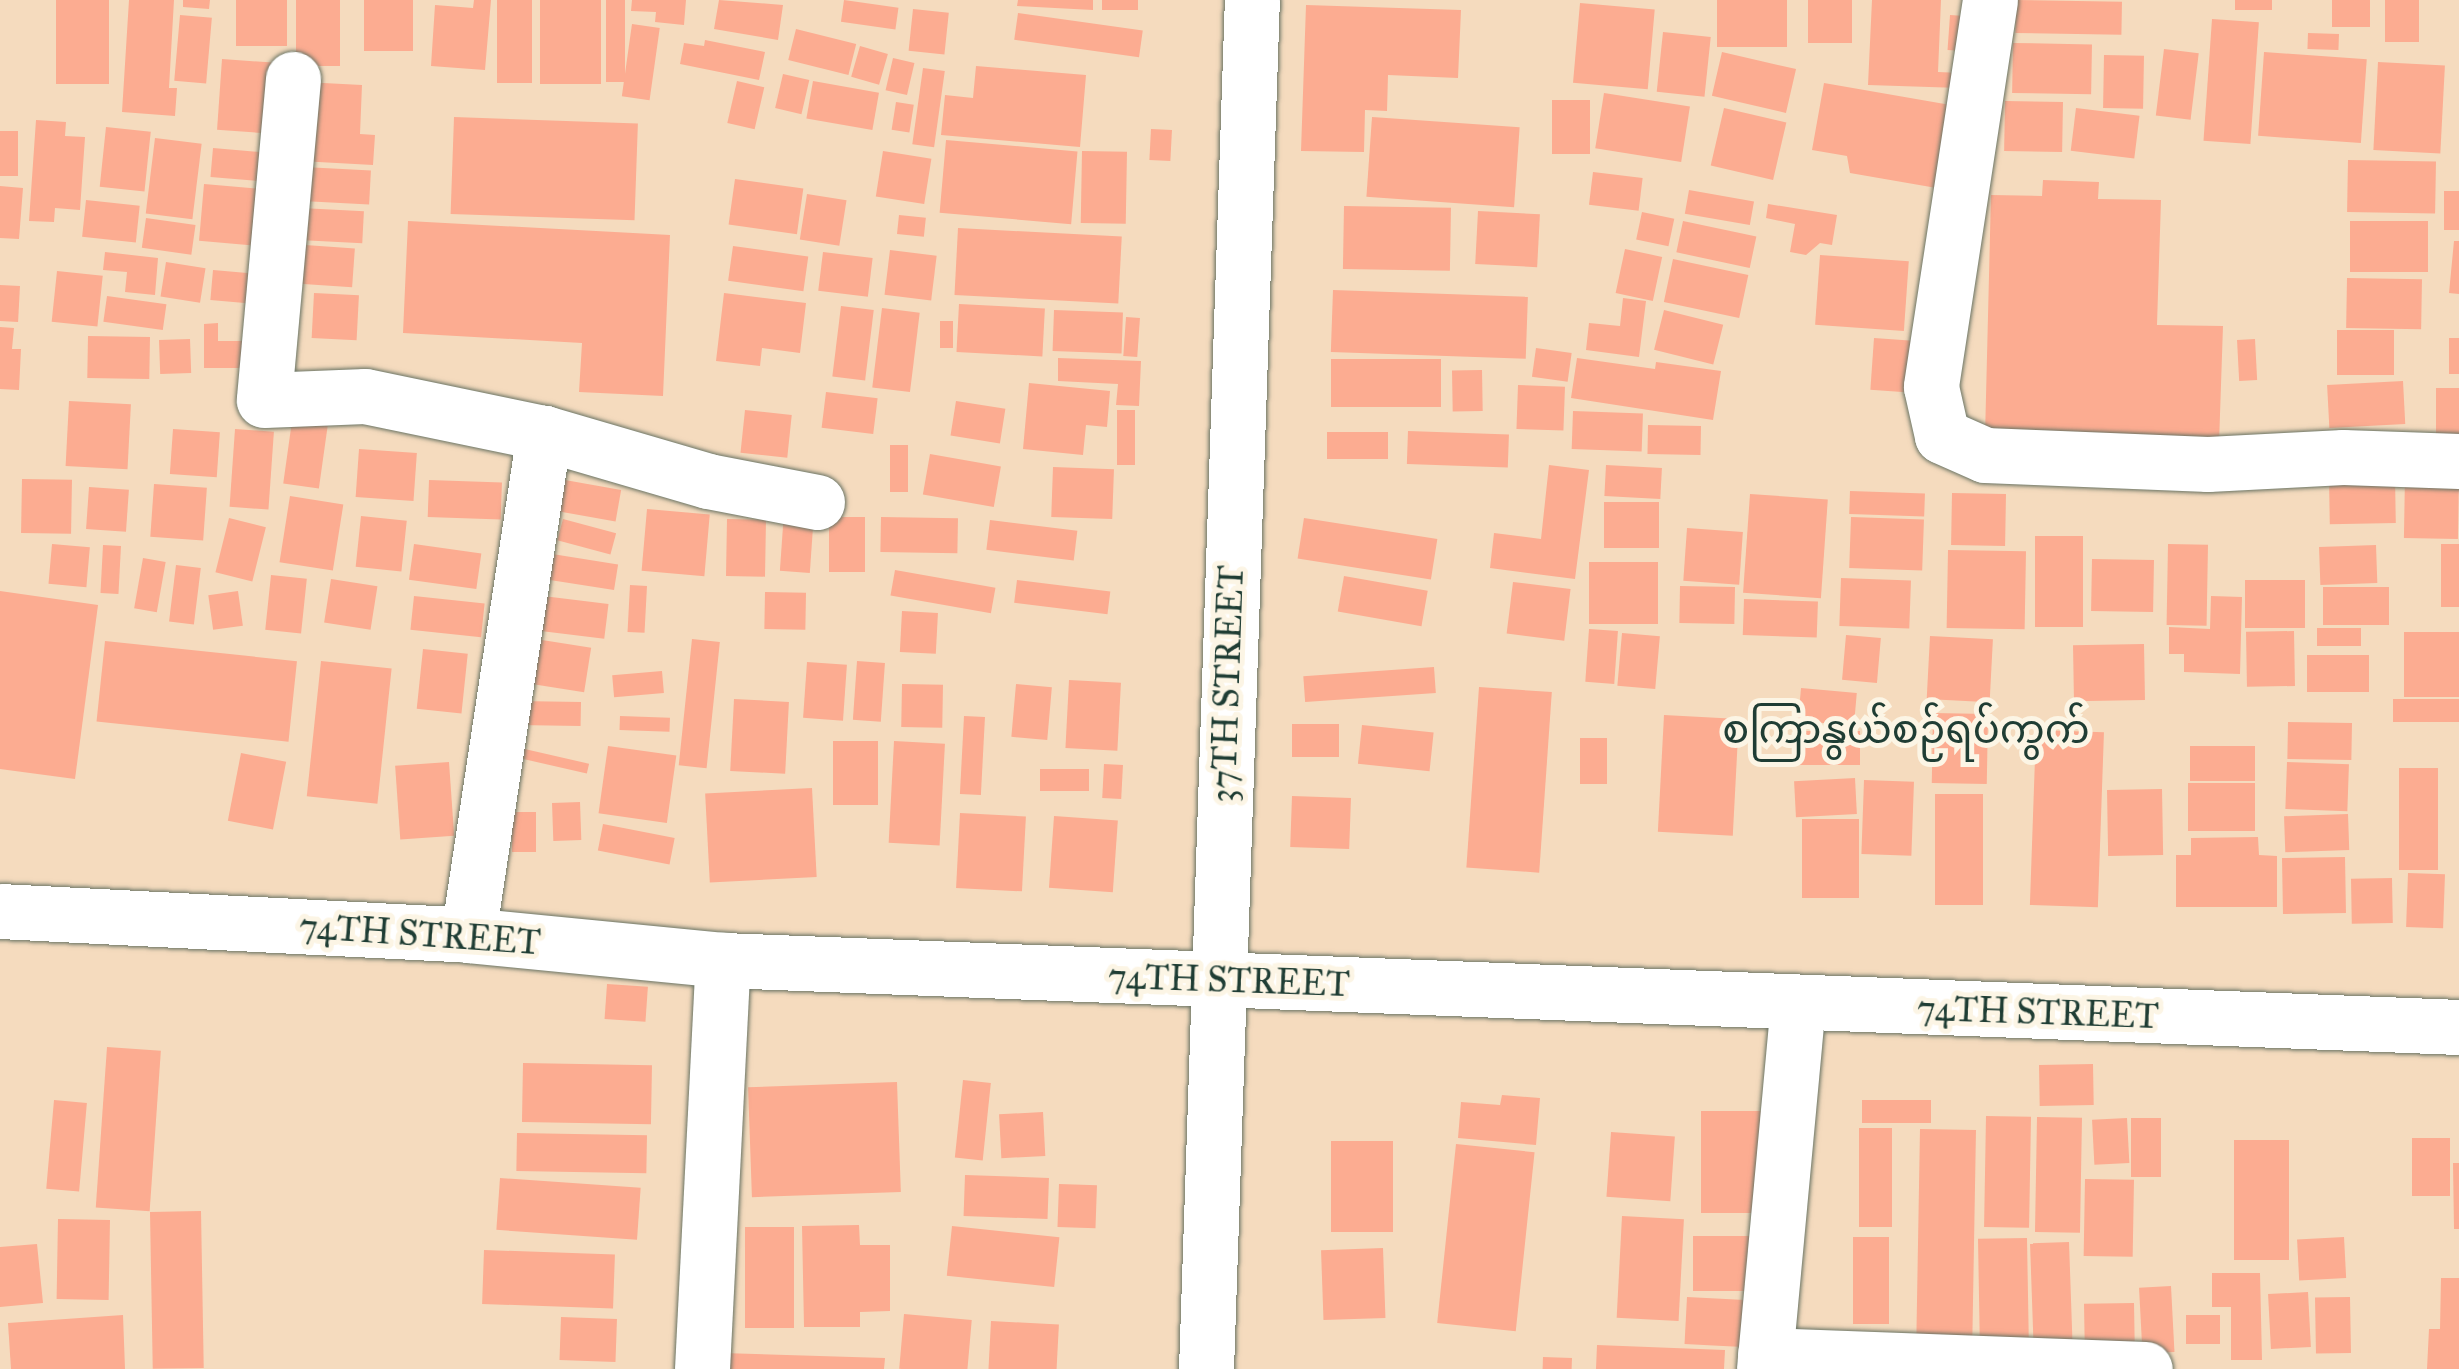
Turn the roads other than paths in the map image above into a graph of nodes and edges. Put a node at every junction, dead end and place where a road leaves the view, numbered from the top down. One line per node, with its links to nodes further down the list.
1 (1252, 0): 10 (street, 37TH STREET)
2 (1990, 0): 5 (street)
3 (293, 79): 4 (street)
4 (544, 432): 6 (street); 8 (street)
5 (2459, 461)
6 (817, 502)
7 (0, 911): 8 (street, 74TH STREET)
8 (468, 935): 9 (street, 74TH STREET)
9 (723, 960): 10 (street, 74TH STREET); 14 (street)
10 (1217, 980): 11 (street, 74TH STREET); 15 (street, 37TH STREET)
11 (1798, 1005): 12 (street, 74TH STREET); 13 (street)
12 (2459, 1027)
13 (1765, 1362): 16 (street)
14 (702, 1369)
15 (1206, 1369)
16 (2144, 1369)

